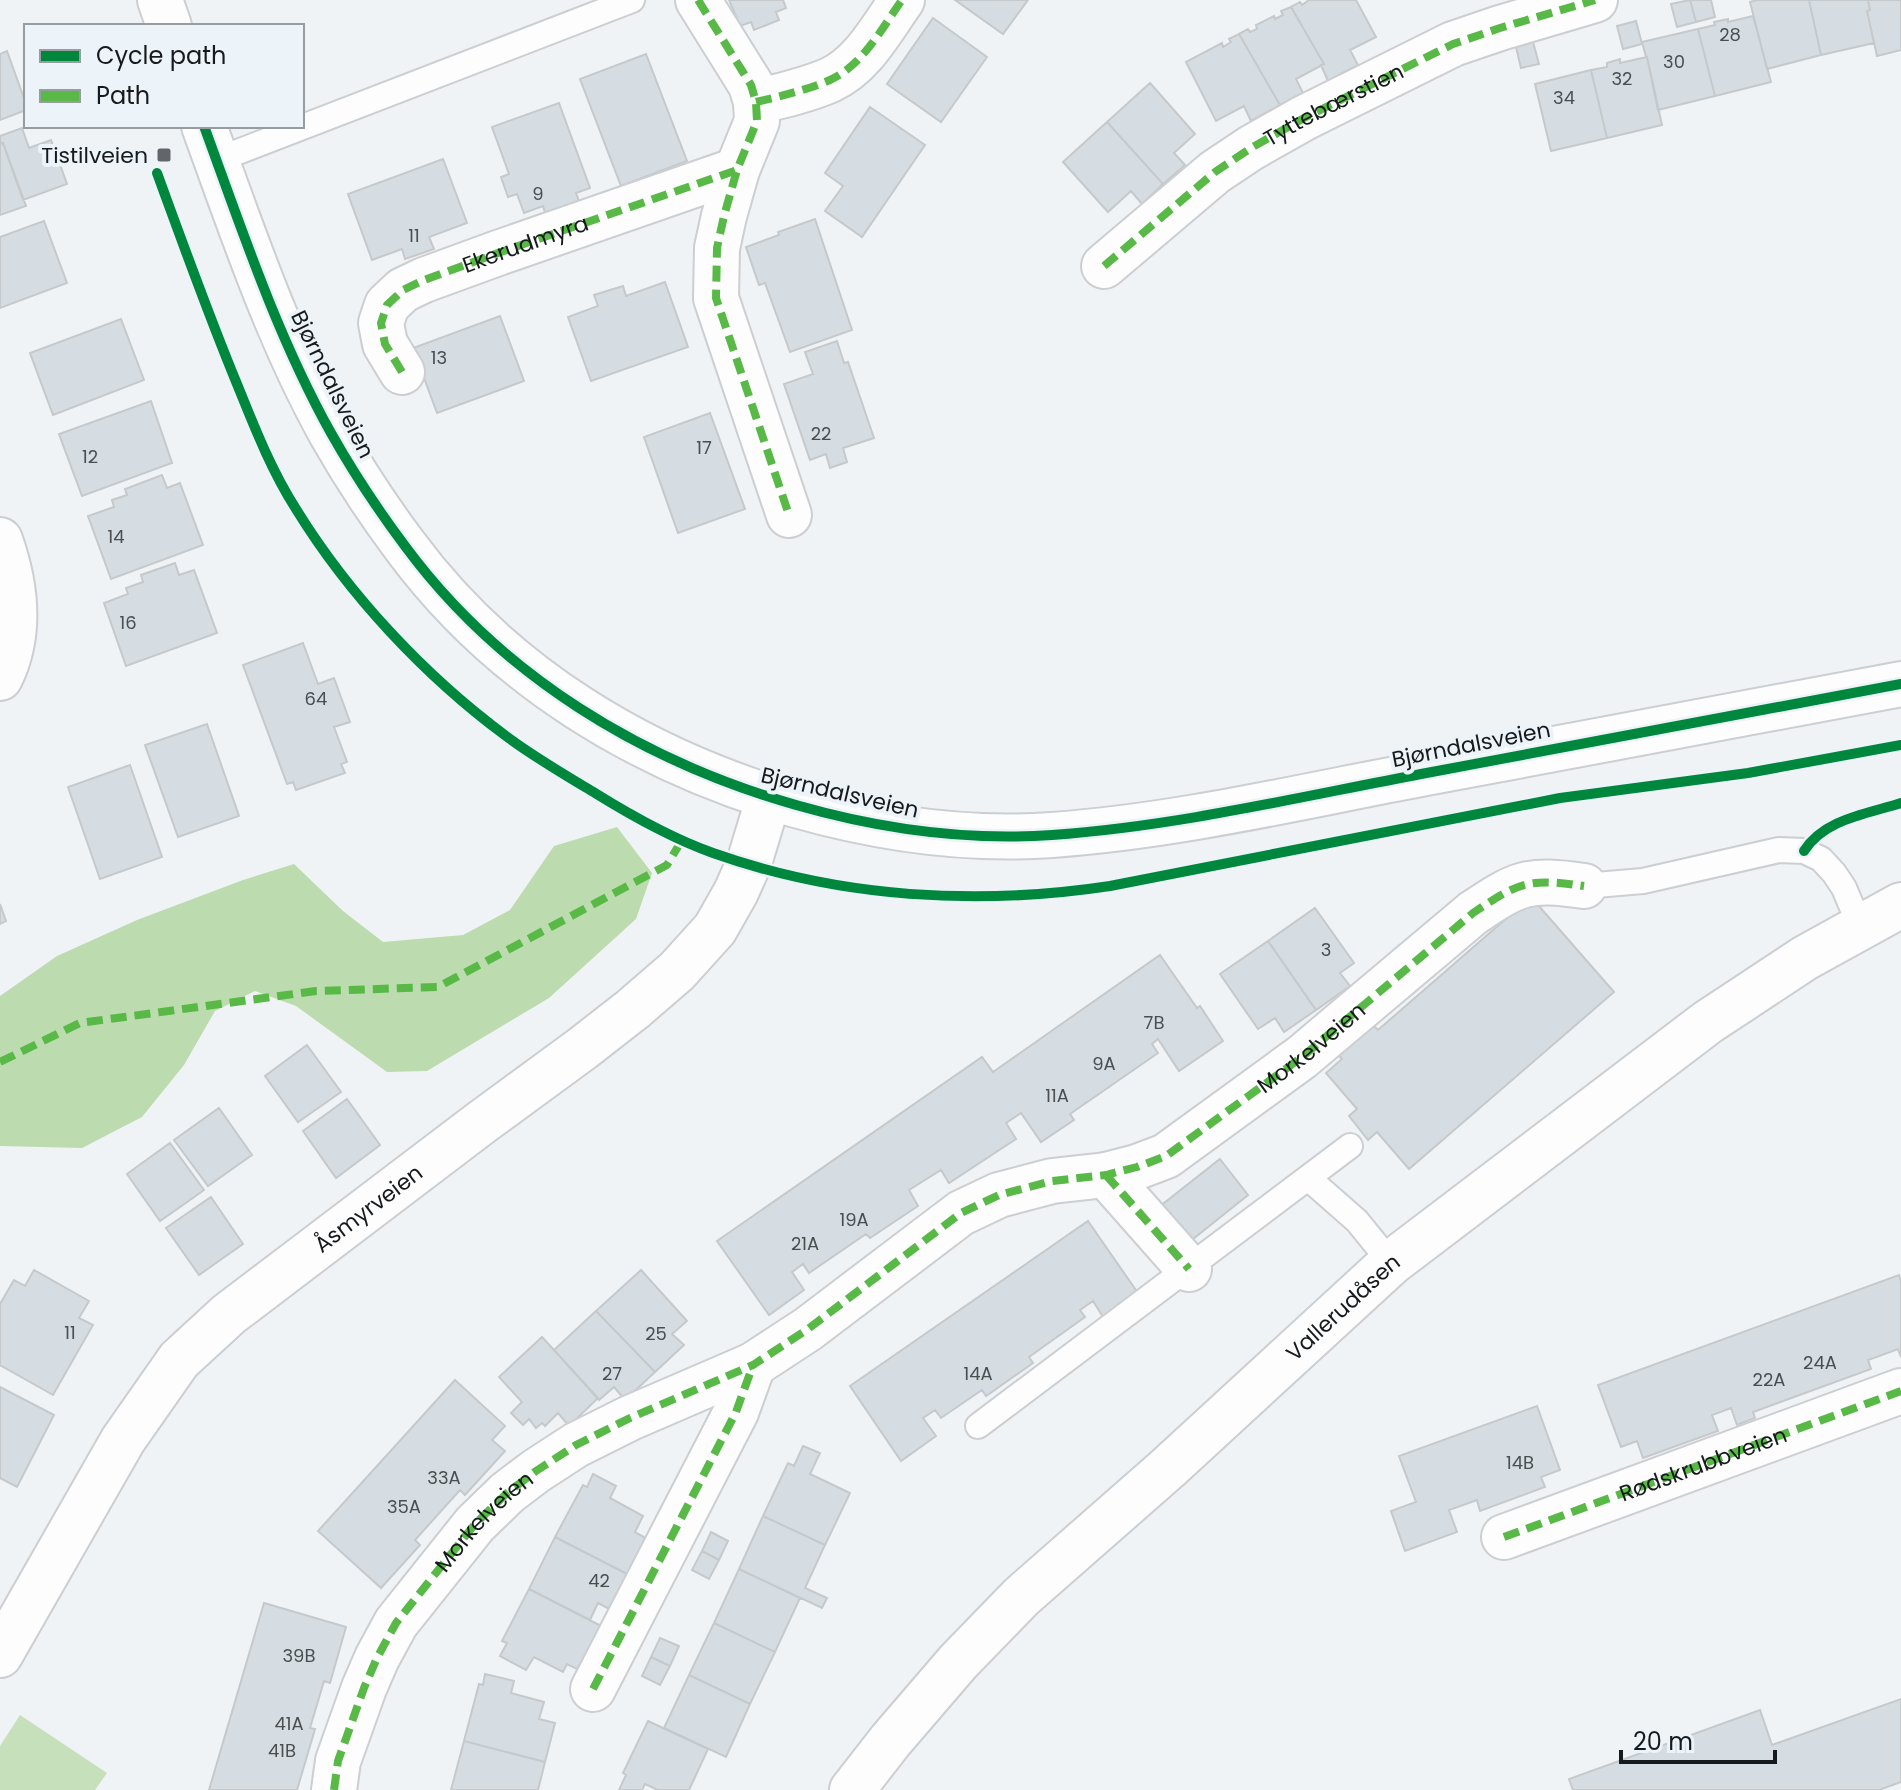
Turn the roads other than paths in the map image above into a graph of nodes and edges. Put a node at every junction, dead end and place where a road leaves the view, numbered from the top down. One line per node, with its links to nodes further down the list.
1 (160, 0): 6 (street)
2 (632, 0): 8 (lane)
3 (698, 0): 7 (street)
4 (902, 0): 7 (street)
5 (1595, 0): 12 (street, Tyttebærstien)
6 (168, 24)
7 (756, 102): 11 (street)
8 (304, 111)
9 (254, 128): 10 (lane)
10 (210, 143): 18 (street, Bjørndalsveien)
11 (737, 170): 13 (street, Ekerudmyra); 14 (street)
12 (1104, 266)
13 (402, 372)
14 (789, 515)
15 (0, 540): 16 (street)
16 (0, 678)
17 (1901, 684): 18 (street, Bjørndalsveien)
18 (769, 797): 31 (street, Åsmyrveien)
19 (1584, 886): 21 (lane, Morkelveien); 23 (street, Morkelveien)
20 (1901, 905): 21 (street, Vallerudåsen)
21 (1860, 926): 25 (street, Vallerudåsen)
22 (1350, 1146): 24 (lane)
23 (1106, 1175): 26 (street); 27 (street, Morkelveien)
24 (1308, 1178): 25 (lane); 26 (lane)
25 (1391, 1263): 34 (street, Vallerudåsen)
26 (1189, 1269): 29 (lane)
27 (753, 1365): 32 (street); 33 (street, Morkelveien)
28 (1901, 1391): 30 (street, Rødskrubbveien)
29 (978, 1426)
30 (1504, 1537)
31 (0, 1655)
32 (593, 1689)
33 (334, 1790)
34 (852, 1790)

